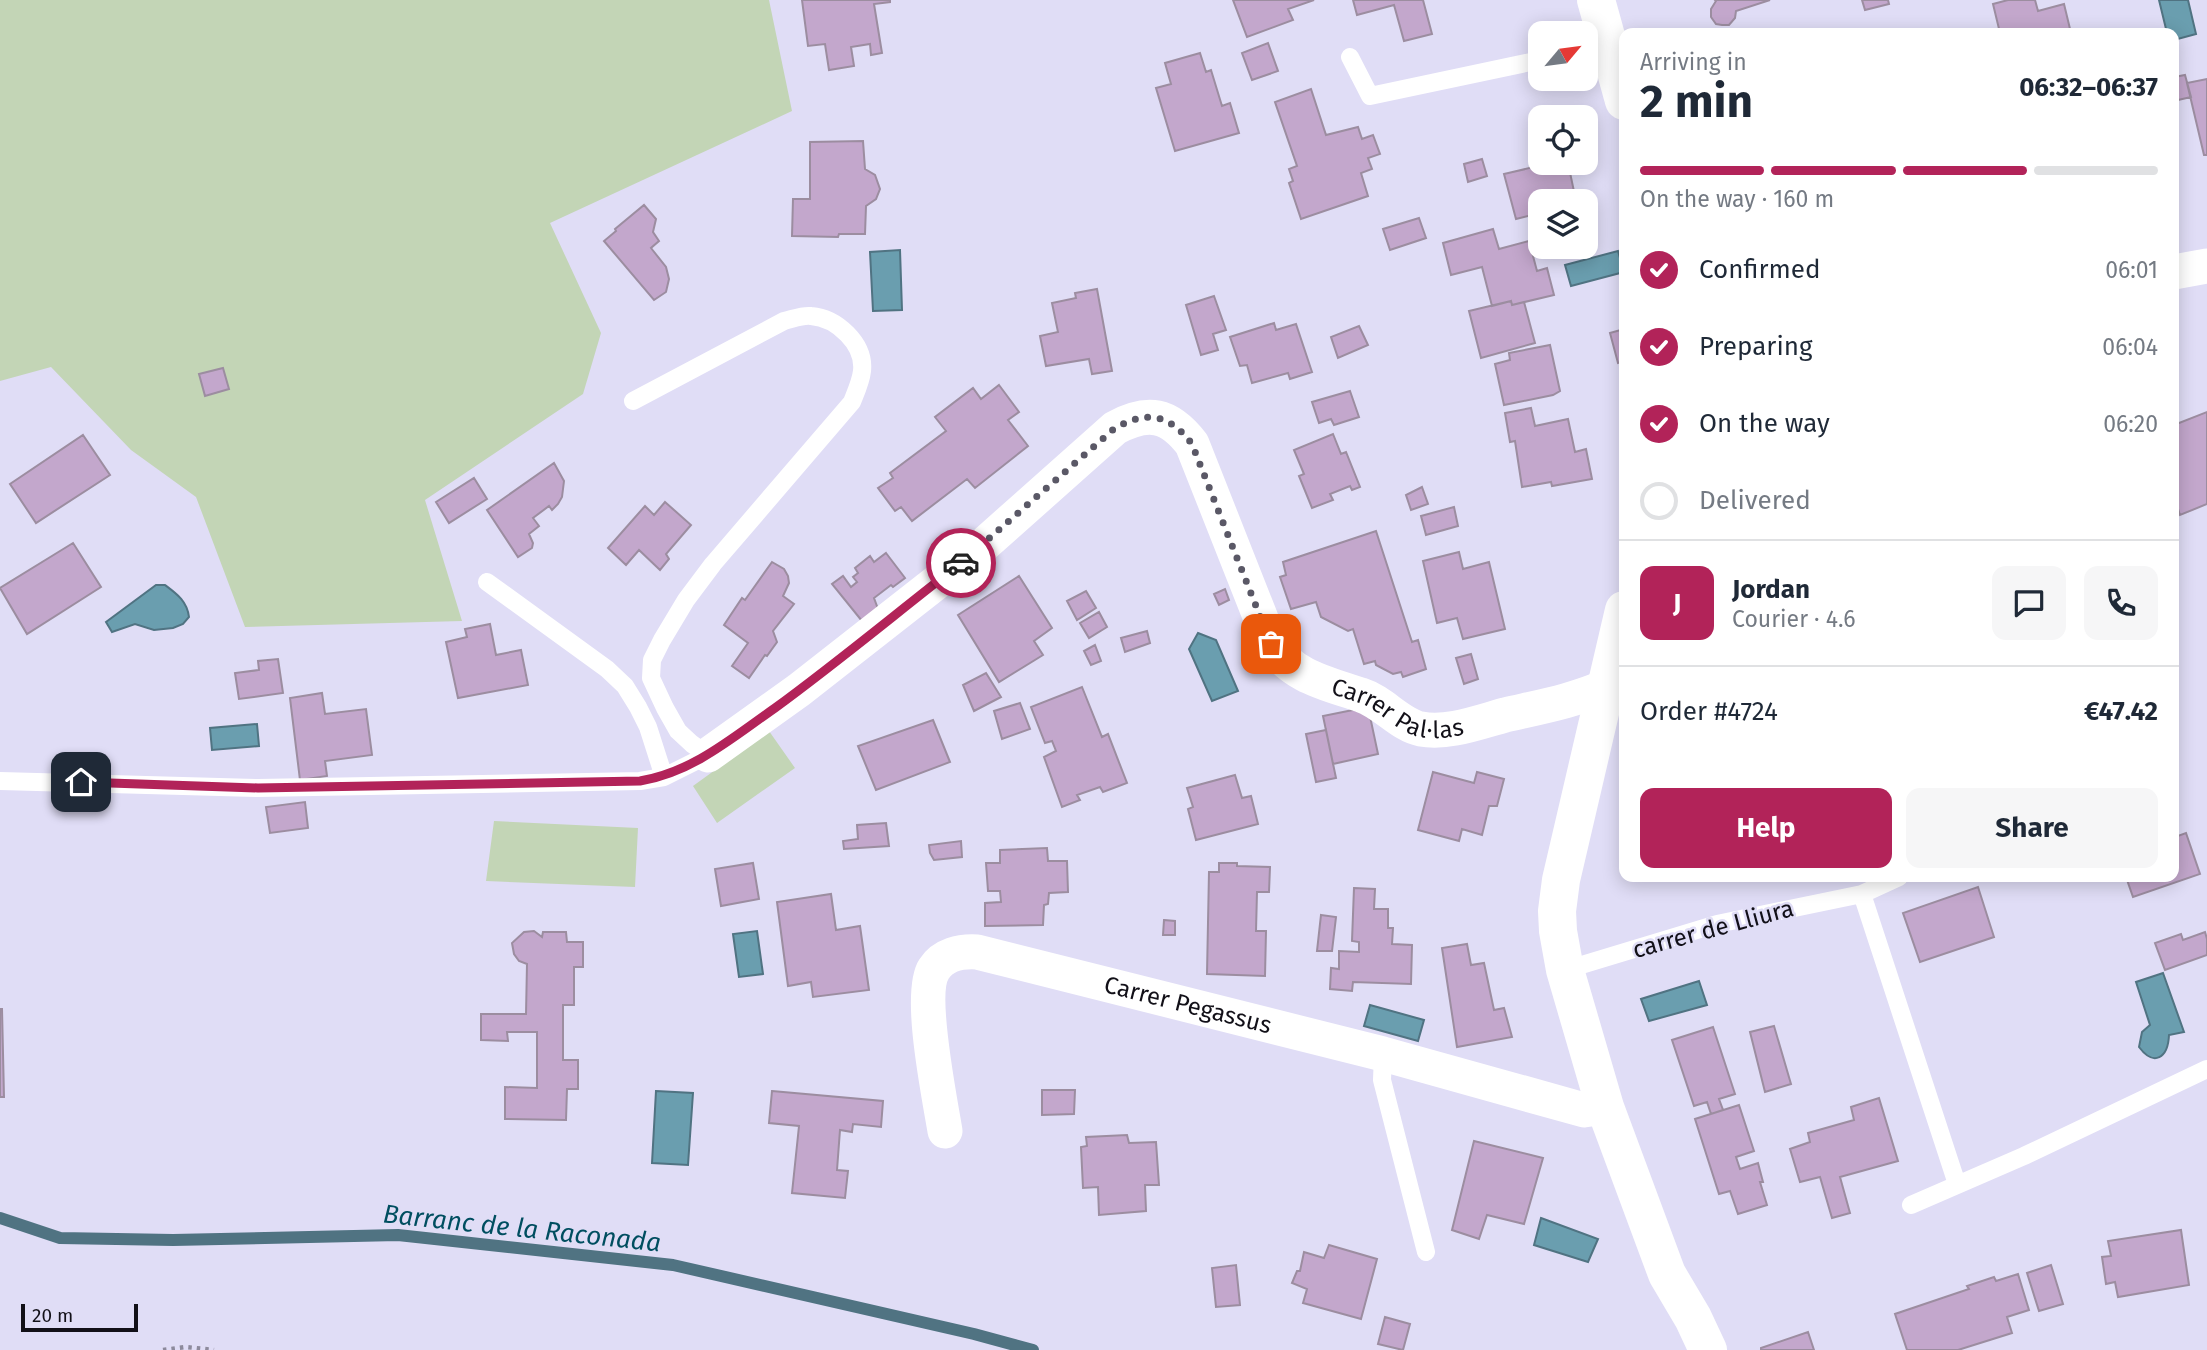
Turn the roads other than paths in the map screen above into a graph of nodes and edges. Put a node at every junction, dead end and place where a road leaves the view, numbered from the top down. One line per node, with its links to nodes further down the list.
1 (1596, 0): 4 (street)
2 (1350, 57): 3 (lane)
3 (1528, 63)
4 (1619, 88)
5 (2207, 267): 6 (street)
6 (2179, 271)
7 (633, 401): 11 (lane)
8 (487, 582): 12 (lane)
9 (1619, 632): 10 (street)
10 (1607, 686): 11 (street, Carrer Pal·las); 16 (street)
11 (708, 755): 12 (lane)
12 (664, 777): 13 (lane)
13 (0, 781)
14 (1888, 882): 15 (lane, carrer de Lliura)
15 (1861, 894): 16 (lane, carrer de Lliura); 21 (lane)
16 (1565, 970): 19 (street)
17 (1383, 1054): 19 (street, Carrer Pegassus); 20 (street, Carrer Pegassus); 23 (lane)
18 (2207, 1069): 21 (lane)
19 (1605, 1107): 24 (street)
20 (945, 1131)
21 (1957, 1184): 22 (lane)
22 (1911, 1205)
23 (1426, 1252)
24 (1667, 1274): 25 (street); 26 (street)
25 (1681, 1350)
26 (1708, 1350)

